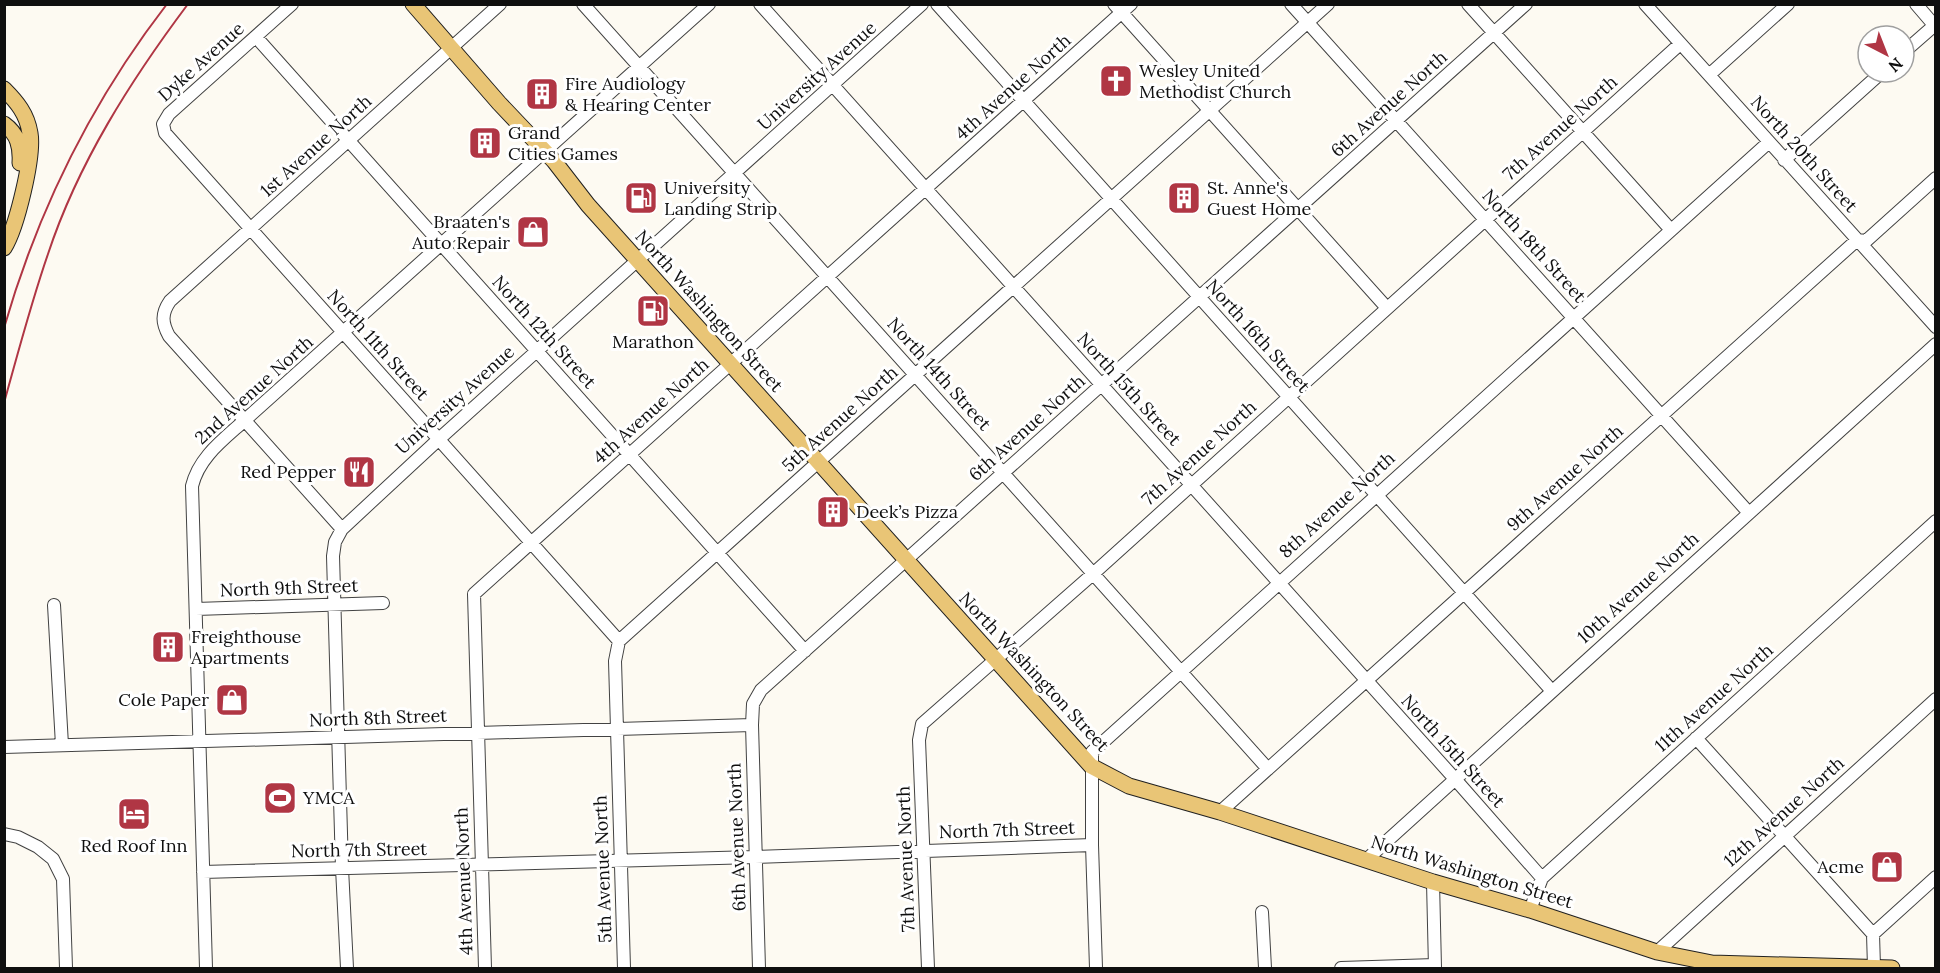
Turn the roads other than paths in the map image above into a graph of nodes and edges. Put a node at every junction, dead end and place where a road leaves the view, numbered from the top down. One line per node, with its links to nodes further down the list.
1 (292, 4): 20 (street, Dyke Avenue)
2 (500, 4): 23 (street, 1st Avenue North)
3 (583, 4): 24 (street, North 14th Street)
4 (709, 4): 24 (street, 2nd Avenue North)
5 (760, 4): 27 (street, North 15th Street)
6 (922, 4): 27 (street, University Avenue)
7 (937, 4): 29 (street, North 16th Street)
8 (1291, 4): 17 (street, North 18th Street)
9 (1328, 4): 17 (street, 5th Avenue North)
10 (1468, 4): 19 (street)
11 (1527, 4): 19 (street, 6th Avenue North)
12 (1645, 4): 22 (street, North 20th Street)
13 (1788, 4): 25 (street)
14 (1916, 4): 18 (street)
15 (413, 6): 23 (main road, North Washington Street)
16 (1122, 7): 29 (street, 4th Avenue North); 30 (street)
17 (1308, 23): 30 (street, 5th Avenue North); 31 (street, North 18th Street)
18 (1935, 25): 21 (street)
19 (1494, 33): 31 (street, 6th Avenue North); 34 (street)
20 (256, 37): 33 (street, Dyke Avenue); 35 (street, North 12th Street)
21 (1916, 42)
22 (1680, 44): 25 (street, North 20th Street); 34 (street, 7th Avenue North)
23 (451, 48): 35 (street, 1st Avenue North); 37 (main road, North Washington Street)
24 (639, 67): 37 (street, 2nd Avenue North); 39 (street, North 14th Street)
25 (1709, 75): 36 (street, North 20th Street)
26 (1869, 84): 38 (street)
27 (832, 86): 39 (street, University Avenue); 41 (street, North 15th Street)
28 (4, 88): 43 (main road)
29 (1024, 101): 41 (street, 4th Avenue North); 42 (street, North 16th Street)
30 (1211, 110): 42 (street, 5th Avenue North); 44 (street)
31 (1397, 121): 44 (street, 6th Avenue North); 45 (street, North 18th Street)
32 (4, 124): 43 (main road)
33 (163, 124): 46 (street, North 11th Street)
34 (1583, 131): 45 (street, 7th Avenue North); 47 (street)
35 (349, 141): 46 (street, 1st Avenue North); 49 (street, North 12th Street)
36 (1769, 142): 38 (street, North 20th Street); 47 (street, 8th Avenue North)
37 (546, 152): 49 (street, 2nd Avenue North); 51 (main road, North Washington Street)
38 (1784, 160): 48 (street, North 20th Street)
39 (735, 174): 51 (street, University Avenue); 52 (street, North 14th Street)
40 (1935, 178): 48 (street, 9th Avenue North)
41 (926, 189): 52 (street, 4th Avenue North); 53 (street, North 15th Street)
42 (1112, 199): 53 (street, 5th Avenue North); 54 (street, North 16th Street)
43 (19, 209): 50 (main road)
44 (1298, 210): 54 (street, 6th Avenue North); 55 (street)
45 (1485, 220): 55 (street, 7th Avenue North); 56 (street, North 18th Street)
46 (250, 229): 58 (street, North 11th Street); 66 (street, 1st Avenue North)
47 (1671, 230): 56 (street, 8th Avenue North)
48 (1857, 240): 57 (street, North 20th Street); 65 (street, 9th Avenue North)
49 (441, 245): 58 (street, 2nd Avenue North); 60 (street, North 12th Street)
50 (4, 248)
51 (638, 260): 60 (street, University Avenue); 61 (main road, North Washington Street)
52 (828, 277): 61 (street, 4th Avenue North); 62 (street, North 14th Street)
53 (1014, 287): 62 (street, 5th Avenue North); 63 (street, North 15th Street)
54 (1200, 297): 63 (street, 6th Avenue North); 64 (street, North 16th Street)
55 (1387, 308): 64 (street, 7th Avenue North)
56 (1574, 317): 65 (street, North 18th Street); 72 (street, 8th Avenue North)
57 (1935, 327)
58 (343, 333): 66 (street, 2nd Avenue North); 67 (street, North 11th Street)
59 (1935, 344): 73 (street, 10th Avenue North)
60 (536, 351): 67 (street, University Avenue); 68 (street, North 12th Street)
61 (730, 364): 68 (street, 4th Avenue North); 69 (main road, North Washington Street)
62 (916, 375): 69 (street, 5th Avenue North); 70 (street, North 14th Street)
63 (1102, 386): 70 (street, 6th Avenue North); 71 (street, North 15th Street)
64 (1288, 396): 71 (street, 7th Avenue North); 72 (street, North 16th Street)
65 (1660, 416): 73 (street, North 18th Street); 81 (street, 9th Avenue North)
66 (245, 420): 75 (street); 85 (street, 2nd Avenue North)
67 (439, 439): 75 (street, University Avenue); 76 (street, North 11th Street)
68 (629, 455): 76 (street, 4th Avenue North); 77 (street, North 12th Street)
69 (819, 463): 77 (street, 5th Avenue North); 78 (main road, North Washington Street)
70 (1003, 473): 78 (street, 6th Avenue North); 79 (street, North 14th Street)
71 (1190, 485): 79 (street, 7th Avenue North); 80 (street, North 15th Street)
72 (1376, 494): 80 (street, 8th Avenue North); 81 (street, North 16th Street)
73 (1749, 513): 91 (street, 10th Avenue North)
74 (1935, 521): 97 (street, 11th Avenue North)
75 (342, 529): 83 (street, University Avenue)
76 (531, 543): 86 (street, North 11th Street); 95 (street, 4th Avenue North)
77 (717, 552): 86 (street, 5th Avenue North); 87 (street, North 12th Street)
78 (906, 560): 87 (street, 6th Avenue North); 88 (main road, North Washington Street)
79 (1094, 573): 88 (street, 7th Avenue North); 89 (street, North 14th Street)
80 (1279, 582): 89 (street, 8th Avenue North); 90 (street, North 15th Street)
81 (1464, 592): 90 (street, 9th Avenue North); 91 (street, North 16th Street)
82 (383, 603): 83 (street, North 9th Street)
83 (334, 604): 85 (street, North 9th Street); 96 (street, University Avenue)
84 (54, 605): 99 (street)
85 (196, 609): 98 (street, 2nd Avenue North)
86 (619, 641): 94 (street, 5th Avenue North)
87 (805, 651): 93 (street, 6th Avenue North)
88 (995, 660): 101 (main road, North Washington Street); 108 (street, 7th Avenue North)
89 (1180, 671): 101 (street, 8th Avenue North); 102 (street, North 14th Street)
90 (1367, 681): 102 (street, 9th Avenue North); 103 (street, North 15th Street)
91 (1552, 691): 103 (street, 10th Avenue North)
92 (1935, 699): 106 (street, 12th Avenue North)
93 (752, 725): 94 (street, North 8th Street); 109 (street, 6th Avenue North)
94 (616, 729): 95 (street, North 8th Street); 110 (street, 5th Avenue North)
95 (477, 733): 96 (street, North 8th Street); 112 (street, 4th Avenue North)
96 (339, 737): 98 (street, North 8th Street); 113 (street, University Avenue)
97 (1696, 738): 106 (street); 116 (street, 11th Avenue North)
98 (199, 741): 99 (street, North 8th Street); 114 (street, 2nd Avenue North)
99 (62, 745): 100 (street, North 8th Street)
100 (4, 747)
101 (1091, 766): 104 (main road, North Washington Street); 107 (street, 8th Avenue North)
102 (1268, 769): 104 (street, 9th Avenue North)
103 (1455, 779): 111 (street, 10th Avenue North); 116 (street, North 15th Street)
104 (1220, 812): 111 (main road, North Washington Street)
105 (4, 834): 124 (street)
106 (1784, 836): 120 (street); 121 (street, 12th Avenue North)
107 (1092, 845): 108 (street, North 7th Street); 131 (street, 8th Avenue North)
108 (924, 851): 109 (street, North 7th Street); 130 (street, 7th Avenue North)
109 (755, 857): 110 (street, North 7th Street); 129 (street, 6th Avenue North)
110 (620, 860): 112 (street, North 7th Street); 128 (street, 5th Avenue North)
111 (1366, 860): 117 (main road, North Washington Street)
112 (481, 865): 113 (street, North 7th Street); 127 (street, 4th Avenue North)
113 (342, 868): 114 (street, North 7th Street); 126 (street, University Avenue)
114 (203, 872): 125 (street, 2nd Avenue North)
115 (1935, 877): 120 (street)
116 (1542, 878): 118 (street, 11th Avenue North)
117 (1433, 882): 118 (main road, North Washington Street); 122 (street)
118 (1530, 910): 121 (main road, North Washington Street)
119 (1262, 912): 132 (street)
120 (1873, 934): 123 (street)
121 (1657, 952): 123 (main road, North Washington Street)
122 (1435, 967): 133 (street)
123 (1874, 967): 134 (main road, North Washington Street)
124 (66, 969)
125 (206, 969)
126 (347, 969)
127 (484, 969)
128 (624, 969)
129 (759, 969)
130 (928, 969)
131 (1096, 969)
132 (1265, 969)
133 (1341, 969)
134 (1892, 969)

